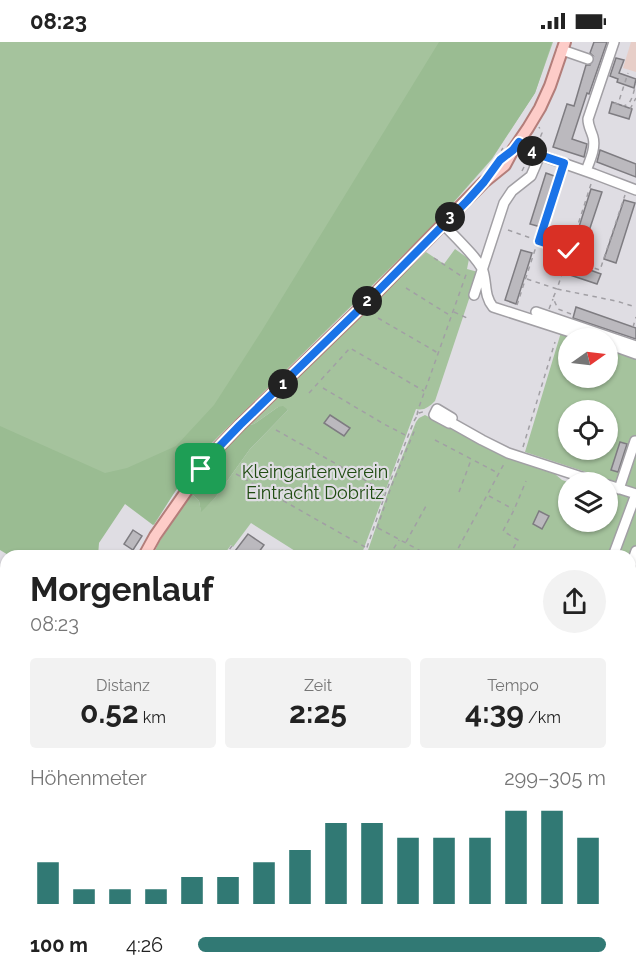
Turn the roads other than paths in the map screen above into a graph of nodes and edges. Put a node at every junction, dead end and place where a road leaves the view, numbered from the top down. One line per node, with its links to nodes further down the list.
1 (614, 42): 6 (street)
2 (563, 46): 3 (street); 4 (main road)
3 (588, 58)
4 (512, 146): 5 (street); 7 (main road); 7 (main road)
5 (540, 155): 6 (street); 10 (street)
6 (590, 172): 8 (street)
7 (484, 182): 9 (main road)
8 (631, 191)
9 (443, 224): 10 (street); 22 (main road)
10 (483, 270): 11 (street); 13 (street)
11 (474, 296)
12 (536, 312): 14 (street)
13 (558, 328)
14 (636, 346)
15 (618, 348): 16 (street)
16 (636, 354)
17 (435, 412): 19 (street)
18 (636, 439): 20 (street)
19 (566, 472)
20 (619, 489): 21 (street)
21 (636, 494): 23 (street)
22 (147, 550)
23 (615, 550)

